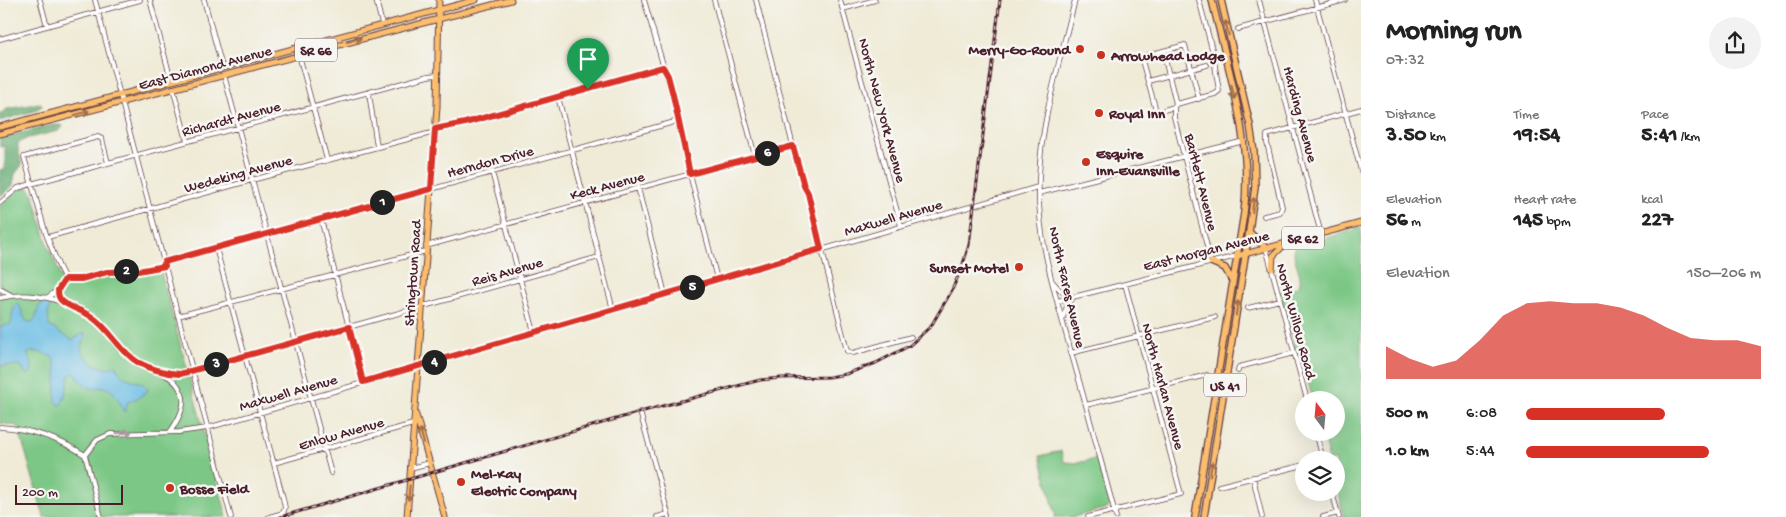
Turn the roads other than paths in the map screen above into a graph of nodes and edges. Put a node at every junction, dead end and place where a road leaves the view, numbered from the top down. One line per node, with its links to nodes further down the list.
1 (40, 0): 29 (street)
2 (95, 0): 25 (street)
3 (140, 0): 25 (street)
4 (150, 0): 41 (street)
5 (204, 0): 35 (street)
6 (376, 0): 28 (street)
7 (439, 0): 24 (main road, Stringtown Road)
8 (476, 0): 24 (main road, East Diamond Avenue / SR 66)
9 (511, 0): 26 (main road, East Diamond Avenue / SR 66)
10 (644, 0): 36 (street)
11 (714, 0): 67 (street)
12 (756, 0): 64 (street)
13 (840, 0): 23 (street, North New York Avenue)
14 (875, 0): 23 (street)
15 (1075, 0): 77 (street, North Fares Avenue)
16 (1199, 0): 47 (street)
17 (1212, 0): 62 (highway, US 41, one-way to 62)
18 (1221, 0): 89 (highway, US 41, one-way to 18)
19 (1260, 0): 27 (street, Harding Avenue)
20 (1315, 0): 22 (street)
21 (1345, 0): 22 (street)
22 (1317, 8): 27 (street); 54 (street)
23 (844, 9): 88 (street, North New York Avenue)
24 (438, 10): 26 (main road, Stringtown Road); 28 (main road, East Diamond Avenue / SR 66)
25 (98, 12): 29 (street); 45 (street)
26 (438, 18): 33 (main road, East Diamond Avenue / SR 66, one-way to 26); 40 (main road, Stringtown Road)
27 (1265, 21): 30 (street); 58 (street, Harding Avenue)
28 (382, 24): 35 (main road, East Diamond Avenue / SR 66)
29 (47, 26): 31 (street)
30 (1238, 29)
31 (0, 39)
32 (1163, 52): 37 (street); 39 (street, Bartlett Avenue); 42 (street)
33 (299, 55): 38 (main road, East Diamond Avenue / SR 66); 51 (street)
34 (1207, 65): 37 (street)
35 (222, 66): 41 (main road, East Diamond Avenue / SR 66)
36 (663, 67): 46 (street, Wedeking Avenue); 55 (street)
37 (1192, 70): 39 (street); 47 (street)
38 (224, 75): 43 (main road, East Diamond Avenue / SR 66); 57 (street)
39 (1170, 76): 42 (street); 49 (street, Bartlett Avenue)
40 (438, 77): 44 (street, Richardt Avenue); 59 (main road, Stringtown Road)
41 (171, 80): 45 (main road, East Diamond Avenue / SR 66)
42 (1148, 82): 50 (street)
43 (173, 88): 48 (main road, East Diamond Avenue / SR 66); 61 (street)
44 (369, 93): 51 (street, Richardt Avenue); 63 (street)
45 (119, 94): 48 (street); 56 (main road, East Diamond Avenue / SR 66)
46 (558, 97): 59 (street, Wedeking Avenue); 65 (street)
47 (1199, 99): 49 (street)
48 (121, 102): 60 (main road, East Diamond Avenue / SR 66, one-way to 48); 66 (street)
49 (1175, 105): 53 (street); 68 (street, Bartlett Avenue)
50 (1155, 107)
51 (313, 108): 57 (street, Richardt Avenue); 69 (street)
52 (1361, 109): 54 (street)
53 (1164, 110)
54 (1345, 114): 58 (street); 70 (street)
55 (678, 121): 65 (street, Herndon Drive); 74 (street)
56 (0, 127)
57 (238, 128): 61 (street, Richardt Avenue); 75 (street)
58 (1293, 128): 84 (street); 91 (street, Harding Avenue)
59 (435, 131): 63 (street, Wedeking Avenue); 79 (main road, Stringtown Road)
60 (0, 134)
61 (187, 141): 66 (street, Richardt Avenue)
62 (1244, 141): 68 (street); 99 (highway, US 41)
63 (377, 146): 69 (street, Wedeking Avenue)
64 (793, 146): 67 (street, Keck Avenue); 97 (street)
65 (571, 150): 73 (street, Herndon Drive); 82 (street)
66 (135, 156): 71 (street, Richardt Avenue); 83 (street)
67 (755, 156): 74 (street, Keck Avenue)
68 (1184, 156): 80 (street); 101 (street, Bartlett Avenue)
69 (327, 160): 75 (street, Wedeking Avenue)
70 (1360, 160): 72 (street)
71 (108, 163): 76 (street, Richardt Avenue); 76 (street)
72 (1361, 171)
73 (492, 172): 79 (street, Herndon Drive); 87 (street)
74 (690, 174): 78 (street, Keck Avenue); 107 (street)
75 (252, 180): 83 (street, Wedeking Avenue); 90 (street)
76 (31, 184): 81 (street, Richardt Avenue); 92 (street)
77 (1038, 187): 80 (street, North Fares Avenue); 88 (street, Maxwell Avenue)
78 (638, 188): 82 (street, Keck Avenue); 114 (street)
79 (431, 189): 85 (street, Herndon Drive); 95 (main road, Stringtown Road)
80 (1039, 193): 108 (street, North Fares Avenue)
81 (0, 203)
82 (585, 203): 87 (street, Keck Avenue); 100 (street)
83 (150, 209): 92 (street, Wedeking Avenue); 102 (street)
84 (1264, 216)
85 (321, 219): 90 (street, Herndon Drive); 104 (street)
86 (1361, 223): 91 (main road, East Morgan Avenue / SR 62)
87 (506, 224): 95 (street, Keck Avenue); 106 (street)
88 (901, 226): 97 (street, Maxwell Avenue)
89 (1249, 232): 96 (highway); 98 (highway, US 41)
90 (267, 234): 94 (street, Herndon Drive); 111 (street)
91 (1321, 234): 93 (main road, East Morgan Avenue / SR 62)
92 (48, 237): 105 (street)
93 (1286, 243): 96 (main road, East Morgan Avenue / SR 62); 103 (main road)
94 (216, 248): 102 (street, Herndon Drive); 122 (street)
95 (426, 248): 104 (street, Keck Avenue); 123 (main road, Stringtown Road)
96 (1266, 248): 98 (main road, East Morgan Avenue / SR 62); 103 (street, North Willow Road)
97 (821, 249): 107 (street, Maxwell Avenue); 132 (street)
98 (1246, 253): 99 (main road, East Morgan Avenue / SR 62); 180 (highway, US 41, one-way to 98)
99 (1237, 256): 101 (street, East Morgan Avenue); 109 (highway, US 41)
100 (599, 258): 106 (street, Reis Avenue); 125 (street)
101 (1211, 262): 109 (highway); 110 (street, East Morgan Avenue)
102 (165, 264): 105 (street, Herndon Drive); 126 (street)
103 (1272, 269): 119 (street, North Willow Road)
104 (335, 274): 111 (street, Keck Avenue); 129 (street)
105 (65, 279): 113 (street)
106 (520, 279): 123 (street, Reis Avenue); 130 (street)
107 (717, 279): 114 (street, Maxwell Avenue)
108 (1051, 280): 117 (street); 120 (street, North Fares Avenue)
109 (1232, 282): 179 (highway, US 41)
110 (1124, 284): 117 (street, East Morgan Avenue); 131 (street, North Harlan Avenue)
111 (282, 289): 122 (street, Keck Avenue); 133 (street)
112 (0, 290): 115 (street)
113 (58, 290): 116 (street); 121 (street)
114 (665, 294): 125 (street, Maxwell Avenue)
115 (13, 296): 116 (street); 118 (street)
116 (48, 297): 121 (street)
117 (1073, 297): 120 (street, East Morgan Avenue); 128 (street)
118 (0, 298)
119 (1280, 300): 124 (street); 135 (street, North Willow Road)
120 (1057, 301): 128 (street, North Fares Avenue)
121 (63, 302): 140 (street)
122 (230, 302): 126 (street, Keck Avenue); 136 (street)
123 (422, 306): 129 (street, Reis Avenue); 137 (main road, Stringtown Road)
124 (1248, 308)
125 (613, 310): 130 (street, Maxwell Avenue)
126 (178, 316): 139 (street)
127 (1214, 317): 131 (street)
128 (1062, 320): 134 (street, North Fares Avenue)
129 (349, 327): 133 (street, Reis Avenue); 143 (street)
130 (534, 332): 137 (street, Maxwell Avenue)
131 (1138, 336): 134 (street); 145 (street, North Harlan Avenue)
132 (911, 338)
133 (296, 342): 136 (street, Reis Avenue); 147 (street)
134 (1072, 353): 148 (street, North Fares Avenue)
135 (1294, 354): 138 (street); 146 (street, North Willow Road)
136 (245, 356): 139 (street, Reis Avenue); 150 (street)
137 (418, 366): 143 (street, Maxwell Avenue); 149 (main road, Stringtown Road)
138 (1239, 369)
139 (192, 370): 141 (street, Reis Avenue); 154 (street)
140 (160, 372): 141 (street); 144 (street)
141 (180, 374): 144 (street)
142 (1207, 375): 145 (street)
143 (363, 382): 147 (street, Maxwell Avenue)
144 (178, 385): 155 (street)
145 (1153, 389): 148 (street); 166 (street, North Harlan Avenue)
146 (1304, 391)
147 (311, 397): 150 (street, Maxwell Avenue); 156 (street)
148 (1086, 405): 166 (street, North Fares Avenue)
149 (415, 409): 152 (main road, Stringtown Road); 158 (main road, one-way to 149)
150 (260, 412): 154 (street, Maxwell Avenue); 159 (street)
151 (640, 412): 169 (street)
152 (414, 424): 156 (street, Enlow Avenue); 161 (main road, Stringtown Road)
153 (0, 426): 157 (street)
154 (207, 428): 155 (street, Maxwell Avenue); 171 (street)
155 (170, 432): 157 (street, Maxwell Avenue, one-way to 155)
156 (325, 449): 159 (street, Enlow Avenue); 162 (street)
157 (85, 455): 170 (street)
158 (430, 463): 161 (street); 175 (main road)
159 (274, 464): 167 (street)
160 (1295, 467): 163 (street)
161 (410, 468): 174 (main road, Stringtown Road, one-way to 174)
162 (331, 473)
163 (1252, 478): 164 (street); 181 (street)
164 (1219, 486)
165 (1334, 501): 168 (street)
166 (1115, 511): 177 (street); 178 (street, North Fares Avenue)
167 (283, 512): 172 (street); 173 (street)
168 (1338, 515): 182 (street)
169 (668, 516): 176 (street)
170 (101, 517)
171 (231, 517)
172 (269, 517)
173 (287, 517)
174 (406, 517)
175 (445, 517)
176 (657, 517)
177 (1088, 517)
178 (1116, 517)
179 (1195, 517)
180 (1204, 517)
181 (1262, 517)
182 (1322, 517)

